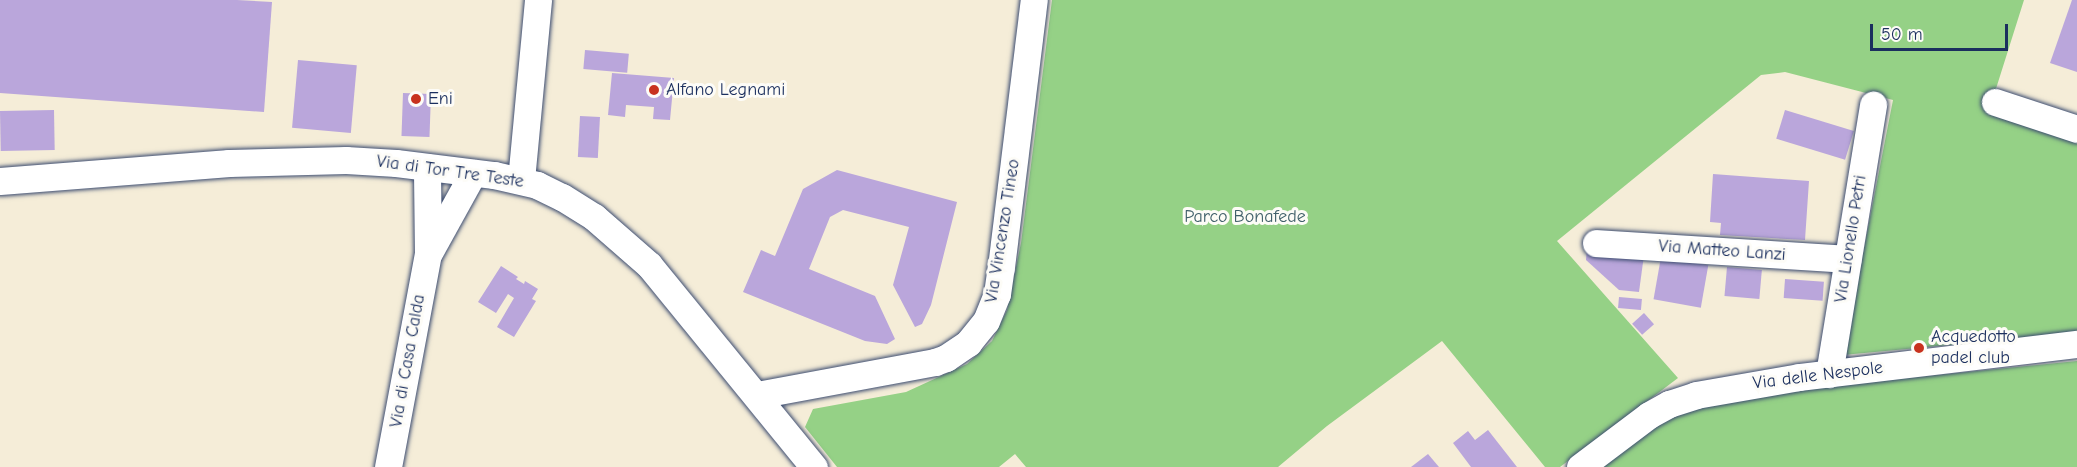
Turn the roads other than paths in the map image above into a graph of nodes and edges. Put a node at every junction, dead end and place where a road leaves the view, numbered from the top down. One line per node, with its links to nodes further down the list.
1 (538, 0): 8 (street)
2 (1034, 0): 15 (street, Via Vincenzo Tineo)
3 (1995, 102): 5 (street)
4 (1873, 105): 12 (street, Via Lionello Petri)
5 (2077, 129)
6 (427, 166): 7 (street, Via di Tor Tre Teste); 9 (street, Via di Tor Tre Teste); 11 (street, Via di Casa Calda)
7 (473, 173): 8 (street, Via di Tor Tre Teste); 11 (street, Via di Casa Calda)
8 (521, 180): 15 (street, Via di Tor Tre Teste)
9 (0, 181)
10 (1596, 243): 12 (street, Via Matteo Lanzi)
11 (428, 254): 16 (street, Via di Casa Calda)
12 (1847, 259): 14 (street, Via Lionello Petri)
13 (2077, 344): 14 (street, Via delle Nespole)
14 (1828, 374): 18 (street, Via delle Nespole)
15 (757, 395): 17 (street, Via di Tor Tre Teste)
16 (388, 467)
17 (814, 467)
18 (1580, 467)

